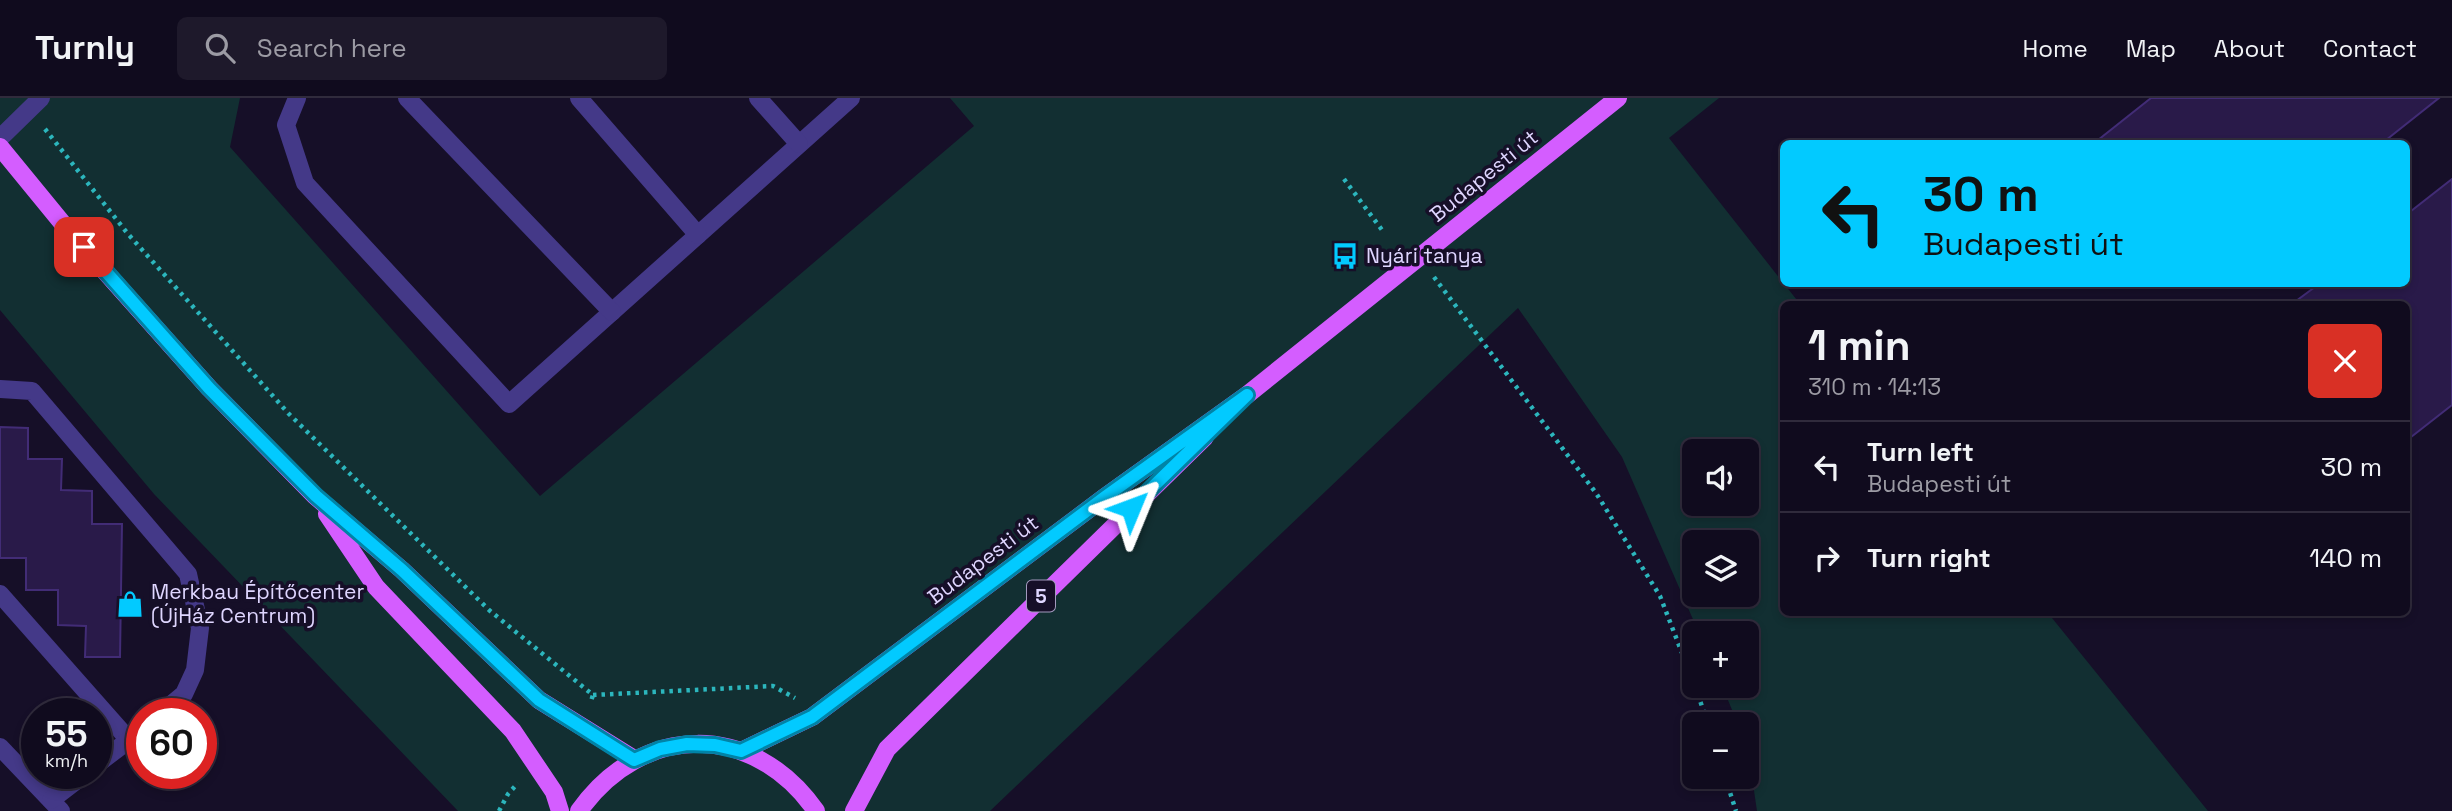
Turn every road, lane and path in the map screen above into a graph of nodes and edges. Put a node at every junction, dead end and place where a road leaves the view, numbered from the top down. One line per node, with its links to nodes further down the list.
1 (297, 98): 15 (street)
2 (407, 98): 15 (street)
3 (579, 98): 13 (street)
4 (758, 98): 9 (street)
5 (851, 98): 9 (street)
6 (1618, 98): 14 (main road, Budapesti út / 5)
7 (35, 103): 8 (street); 21 (path)
8 (0, 138)
9 (799, 144): 13 (street)
10 (0, 147): 18 (main road)
11 (1344, 179): 12 (path)
12 (1382, 230)
13 (698, 235): 15 (street)
14 (1419, 257): 17 (main road, Budapesti út / 5); 20 (path)
15 (612, 312)
16 (0, 389): 22 (street)
17 (1247, 395): 23 (main road, Budapesti út / 5); 37 (main road, Budapesti út / 5)
18 (316, 496): 24 (main road); 34 (main road)
19 (0, 594): 25 (street)
20 (1682, 654)
21 (593, 695): 23 (path); 24 (path)
22 (179, 698)
23 (812, 717): 28 (main road, Budapesti út / 5)
24 (573, 723): 30 (main road)
25 (126, 725)
26 (126, 741): 29 (street)
27 (0, 747): 33 (street)
28 (741, 751): 30 (main road); 36 (main road)
29 (112, 752)
30 (634, 760): 35 (main road)
31 (71, 789): 33 (street)
32 (1729, 789): 38 (path)
33 (56, 806)
34 (560, 811)
35 (579, 811)
36 (816, 811)
37 (853, 811)
38 (1736, 811)

